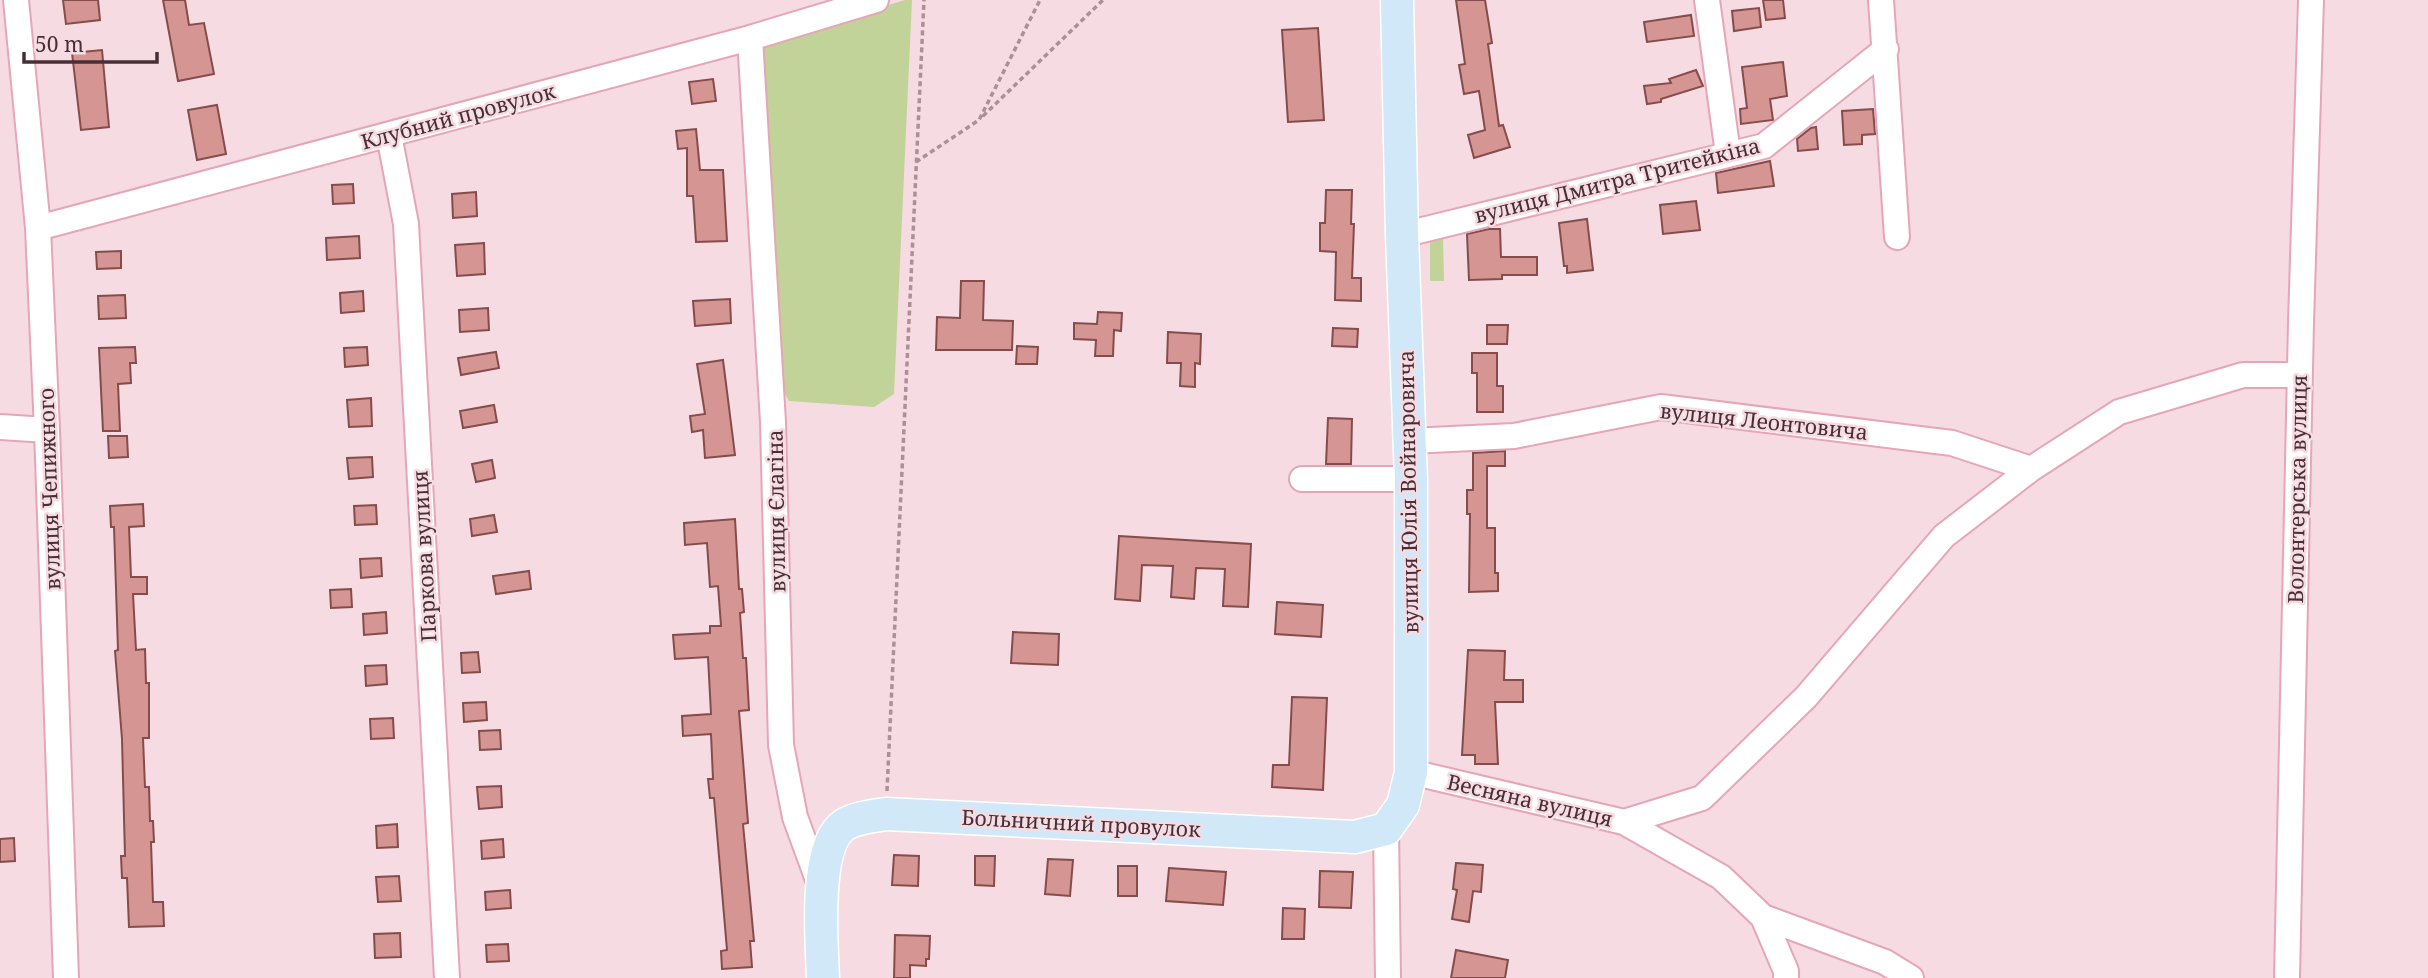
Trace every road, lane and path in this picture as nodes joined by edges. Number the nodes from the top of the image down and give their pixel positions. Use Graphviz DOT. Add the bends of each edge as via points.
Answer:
graph roads {
  1 [pos="16,0"];
  2 [pos="876,0"];
  3 [pos="924,0"];
  4 [pos="1040,0"];
  5 [pos="1103,0"];
  6 [pos="1397,0"];
  7 [pos="1707,0"];
  8 [pos="1881,0"];
  9 [pos="2311,0"];
  10 [pos="750,38"];
  11 [pos="1886,48"];
  12 [pos="979,120"];
  13 [pos="389,135"];
  14 [pos="1728,154"];
  15 [pos="916,162"];
  16 [pos="38,228"];
  17 [pos="1402,235"];
  18 [pos="1896,237"];
  19 [pos="2300,375"];
  20 [pos="0,428"];
  21 [pos="47,430"];
  22 [pos="1410,441"];
  23 [pos="2031,469"];
  24 [pos="1302,479"];
  25 [pos="1411,479"];
  26 [pos="1411,772"];
  27 [pos="886,814"];
  28 [pos="1624,822"];
  29 [pos="1386,829"];
  30 [pos="821,888"];
  31 [pos="1763,917"];
  32 [pos="66,978"];
  33 [pos="447,978"];
  34 [pos="823,978"];
  35 [pos="1388,978"];
  36 [pos="1786,978"];
  37 [pos="1910,978"];
  38 [pos="2287,978"];
  1 -- 16 [label="street, вулиця Чепижного"];
  2 -- 10 [label="street, Клубний провулок"];
  3 -- 15 [label="path"];
  4 -- 12 [label="path"];
  5 -- 12 [label="path"];
  6 -- 17 [label="main road, вулиця Юлія Войнаровича"];
  7 -- 14 [label="street"];
  8 -- 11 [label="street"];
  9 -- 19 [label="street, Волонтерська вулиця"];
  10 -- 13 [label="street, Клубний провулок"];
  10 -- 30 [label="street, вулиця Єлагіна" via="774,422 781,745 795,817"];
  11 -- 14 [label="street, вулиця Дмитра Тритейкіна" via="1764,146"];
  11 -- 18 [label="street"];
  12 -- 15 [label="path"];
  13 -- 16 [label="street, Клубний провулок"];
  13 -- 33 [label="street, Паркова вулиця" via="406,223"];
  14 -- 17 [label="street, вулиця Дмитра Тритейкіна"];
  15 -- 27 [label="path"];
  16 -- 21 [label="street, вулиця Чепижного"];
  17 -- 22 [label="main road, вулиця Юлія Войнаровича"];
  19 -- 23 [label="street" via="2242,375 2119,412"];
  19 -- 38 [label="street, Волонтерська вулиця"];
  20 -- 21 [label="street"];
  21 -- 32 [label="street, вулиця Чепижного"];
  22 -- 23 [label="street, вулиця Леонтовича" via="1514,436 1661,407 1952,443"];
  22 -- 25 [label="main road, вулиця Юлія Войнаровича"];
  23 -- 28 [label="street" via="1944,536 1806,697 1702,798"];
  24 -- 25 [label="street"];
  25 -- 26 [label="main road, вулиця Юлія Войнаровича"];
  26 -- 28 [label="street, Весняна вулиця"];
  26 -- 29 [label="main road, вулиця Юлія Войнаровича" via="1403,805"];
  27 -- 29 [label="main road, Больничний провулок" via="1355,837"];
  27 -- 30 [label="main road, Больничний провулок" via="842,826 828,849"];
  28 -- 31 [label="street, Весняна вулиця" via="1721,877"];
  29 -- 35 [label="street"];
  30 -- 34 [label="main road, вулиця Єлагіна"];
  31 -- 36 [label="street, Весняна вулиця"];
  31 -- 37 [label="street" via="1885,961"];
}
